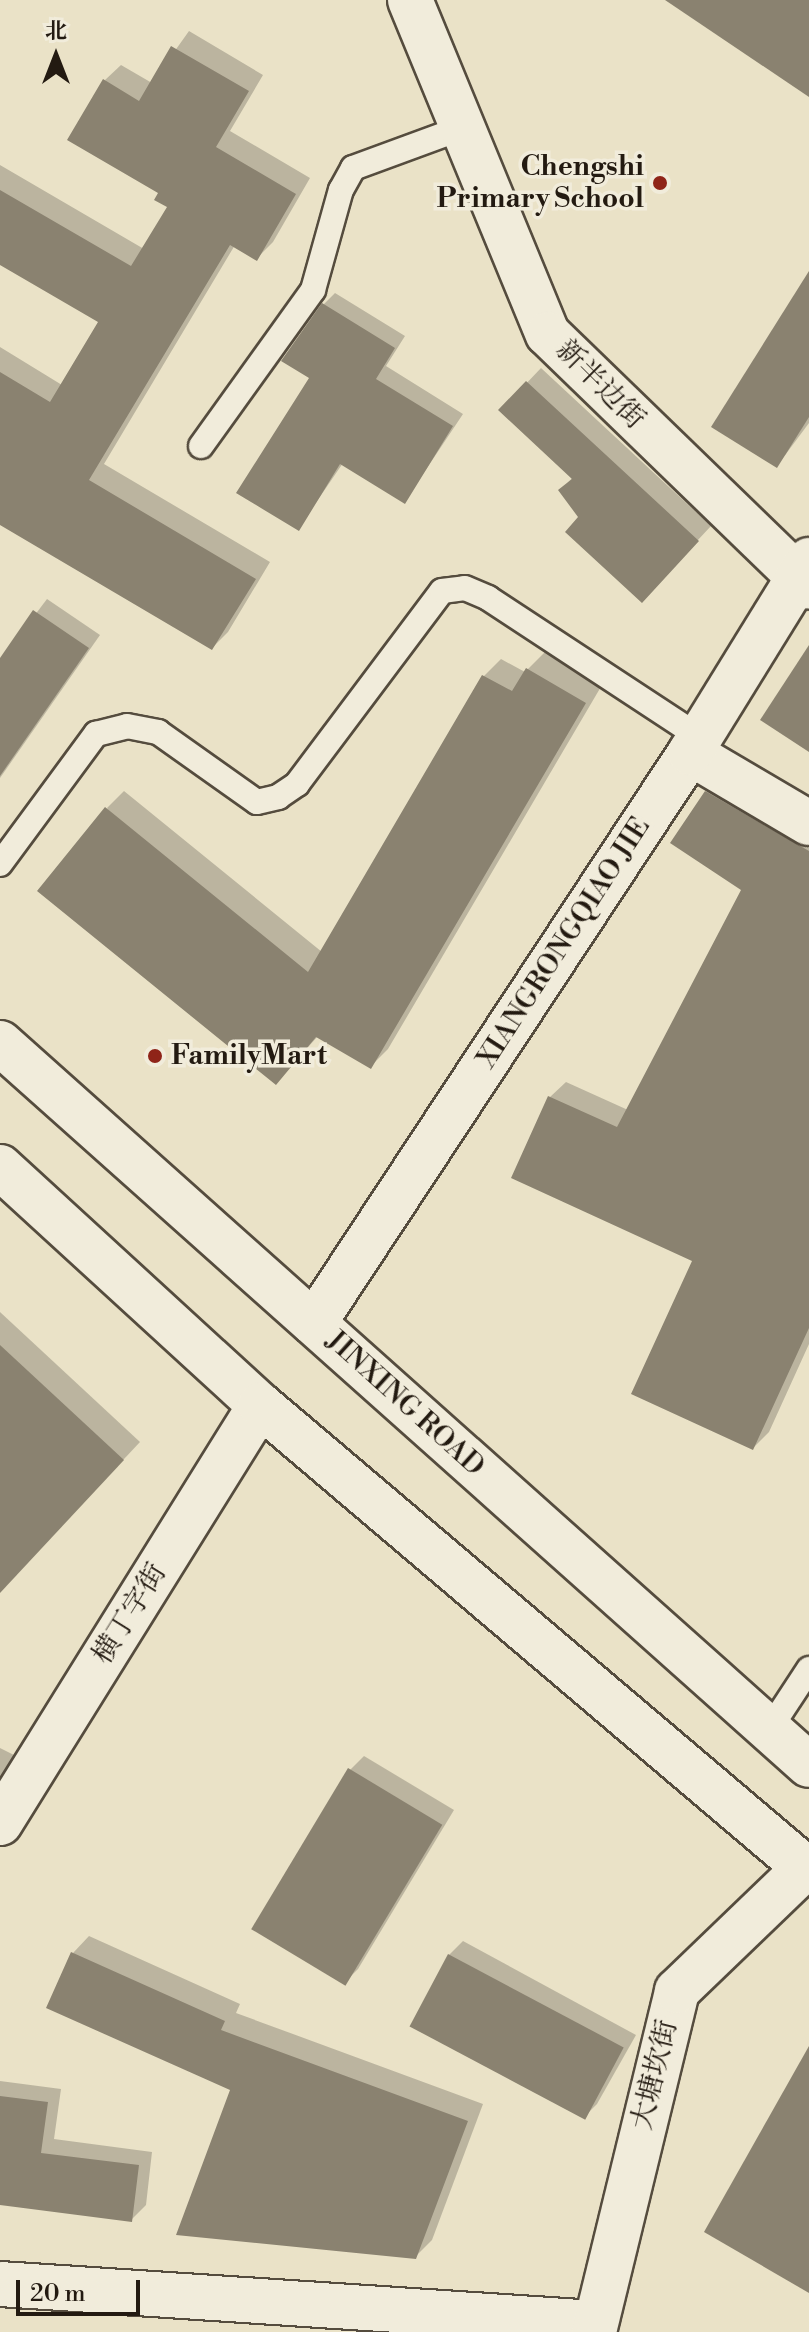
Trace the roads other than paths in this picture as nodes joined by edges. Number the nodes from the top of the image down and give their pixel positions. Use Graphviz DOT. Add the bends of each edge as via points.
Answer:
graph roads {
  1 [pos="410,0"];
  2 [pos="462,128"];
  3 [pos="201,446"];
  4 [pos="805,576"];
  5 [pos="695,745"];
  6 [pos="809,823"];
  7 [pos="0,864"];
  8 [pos="0,1043"];
  9 [pos="0,1167"];
  10 [pos="314,1323"];
  11 [pos="260,1405"];
  12 [pos="809,1669"];
  13 [pos="769,1730"];
  14 [pos="809,1765"];
  15 [pos="0,1823"];
  16 [pos="807,1870"];
  17 [pos="0,2284"];
  18 [pos="594,2328"];
  1 -- 2 [label="street, 新半边街"];
  2 -- 3 [label="lane" via="353,168 341,190 313,290"];
  2 -- 4 [label="street, 新半边街" via="548,334"];
  4 -- 5 [label="street, XIANGRONGQIAO JIE"];
  5 -- 6 [label="street"];
  5 -- 7 [label="lane" via="488,598 465,588 442,591 297,784 278,797 257,802 158,732 127,726 96,734"];
  5 -- 10 [label="street, XIANGRONGQIAO JIE"];
  8 -- 10 [label="street, JINXING ROAD"];
  9 -- 11 [label="street"];
  10 -- 13 [label="street, JINXING ROAD"];
  11 -- 15 [label="street, 横丁字街"];
  11 -- 16 [label="street"];
  12 -- 13 [label="lane"];
  13 -- 14 [label="street, JINXING ROAD"];
  16 -- 18 [label="street, 大塘坎街" via="677,1991"];
  17 -- 18 [label="street"];
}
